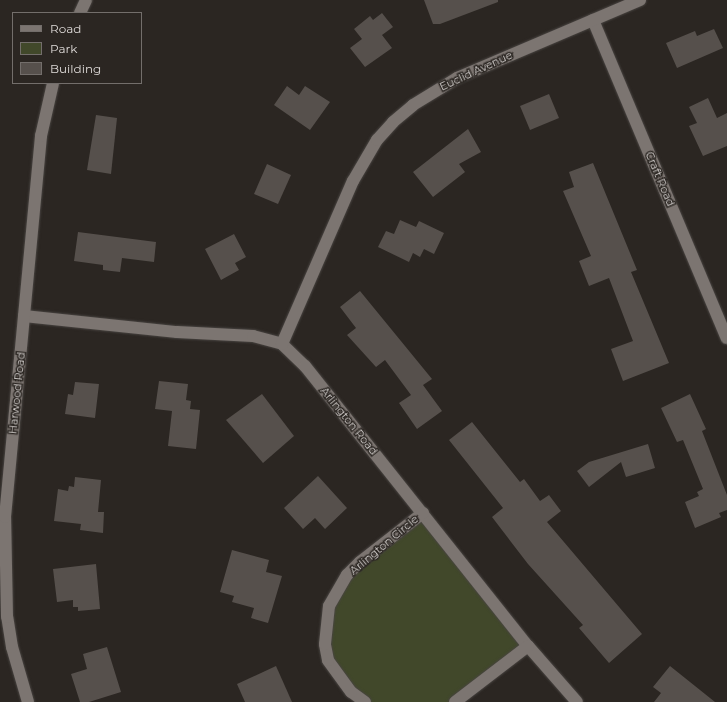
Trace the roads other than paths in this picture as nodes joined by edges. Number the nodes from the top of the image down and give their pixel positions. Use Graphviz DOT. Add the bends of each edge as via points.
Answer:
graph roads {
  1 [pos="86,0"];
  2 [pos="640,0"];
  3 [pos="80,12"];
  4 [pos="593,20"];
  5 [pos="53,84"];
  6 [pos="24,316"];
  7 [pos="727,338"];
  8 [pos="282,344"];
  9 [pos="423,513"];
  10 [pos="528,646"];
  11 [pos="28,702"];
  12 [pos="365,702"];
  13 [pos="455,702"];
  14 [pos="577,702"];
  1 -- 3 [label="street"];
  2 -- 4 [label="street, Euclid Avenue"];
  4 -- 7 [label="street, Craft Road"];
  4 -- 8 [label="street, Euclid Avenue" via="457,78 413,105 393,122 377,140 353,181"];
  5 -- 6 [label="street, Harwood Road" via="41,136"];
  6 -- 8 [label="street, Arlington Road" via="178,332 253,336"];
  6 -- 11 [label="street, Harwood Road" via="8,478 4,552 7,617 12,647"];
  8 -- 9 [label="street, Arlington Road" via="306,366"];
  9 -- 10 [label="street, Arlington Road"];
  9 -- 12 [label="street, Arlington Circle" via="360,562 347,575 329,606 325,644 328,660 351,692"];
  10 -- 13 [label="street"];
  10 -- 14 [label="street, Arlington Road"];
}
